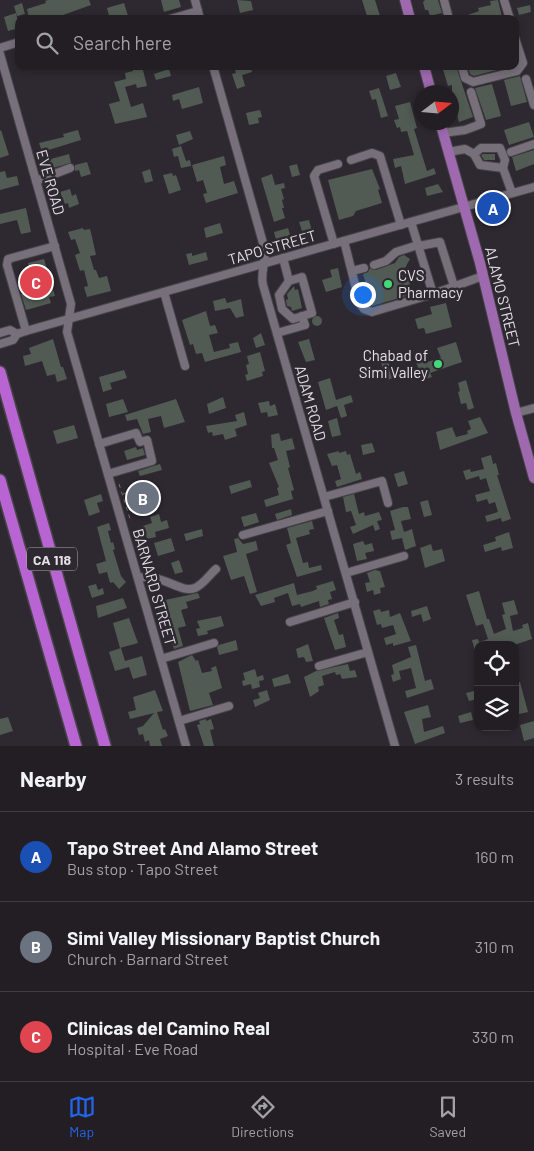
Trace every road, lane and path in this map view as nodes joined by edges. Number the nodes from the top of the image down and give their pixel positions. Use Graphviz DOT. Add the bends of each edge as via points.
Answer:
graph roads {
  1 [pos="194,0"];
  2 [pos="405,0"];
  3 [pos="444,0"];
  4 [pos="504,0"];
  5 [pos="199,15"];
  6 [pos="409,15"];
  7 [pos="448,15"];
  8 [pos="509,15"];
  9 [pos="15,43"];
  10 [pos="0,48"];
  11 [pos="519,51"];
  12 [pos="0,54"];
  13 [pos="519,68"];
  14 [pos="214,70"];
  15 [pos="425,70"];
  16 [pos="463,70"];
  17 [pos="518,70"];
  18 [pos="526,79"];
  19 [pos="429,85"];
  20 [pos="471,92"];
  21 [pos="534,105"];
  22 [pos="442,130"];
  23 [pos="459,130"];
  24 [pos="534,144"];
  25 [pos="448,152"];
  26 [pos="511,152"];
  27 [pos="474,154"];
  28 [pos="352,160"];
  29 [pos="338,164"];
  30 [pos="70,168"];
  31 [pos="503,168"];
  32 [pos="36,181"];
  33 [pos="534,186"];
  34 [pos="512,193"];
  35 [pos="464,206"];
  36 [pos="411,222"];
  37 [pos="401,224"];
  38 [pos="344,241"];
  39 [pos="334,244"];
  40 [pos="55,246"];
  41 [pos="418,246"];
  42 [pos="283,258"];
  43 [pos="265,263"];
  44 [pos="374,265"];
  45 [pos="364,268"];
  46 [pos="352,272"];
  47 [pos="483,276"];
  48 [pos="289,281"];
  49 [pos="454,286"];
  50 [pos="164,292"];
  51 [pos="433,294"];
  52 [pos="302,316"];
  53 [pos="69,319"];
  54 [pos="26,331"];
  55 [pos="0,333"];
  56 [pos="277,333"];
  57 [pos="17,334"];
  58 [pos="0,344"];
  59 [pos="185,366"];
  60 [pos="0,372"];
  61 [pos="534,408"];
  62 [pos="516,413"];
  63 [pos="99,444"];
  64 [pos="108,474"];
  65 [pos="534,478"];
  66 [pos="0,480"];
  67 [pos="119,484"];
  68 [pos="122,494"];
  69 [pos="131,496"];
  70 [pos="324,497"];
  71 [pos="388,503"];
  72 [pos="328,512"];
  73 [pos="131,522"];
  74 [pos="243,535"];
  75 [pos="404,556"];
  76 [pos="216,569"];
  77 [pos="346,573"];
  78 [pos="138,578"];
  79 [pos="355,602"];
  80 [pos="290,622"];
  81 [pos="214,643"];
  82 [pos="368,652"];
  83 [pos="161,659"];
  84 [pos="319,666"];
  85 [pos="229,706"];
  86 [pos="179,721"];
  87 [pos="76,746"];
  88 [pos="105,746"];
  89 [pos="186,746"];
  90 [pos="395,746"];
  1 -- 5 [label="street"];
  2 -- 6 [label="main road"];
  3 -- 7 [label="street"];
  4 -- 8 [label="street"];
  9 -- 10 [label="street"];
  11 -- 13 [label="street" via="523,63"];
  12 -- 32 [label="street, EVE ROAD"];
  14 -- 43 [label="street, ADAM ROAD" via="266,250"];
  15 -- 19 [label="main road"];
  16 -- 17 [label="street" via="465,78 473,82"];
  18 -- 21 [label="street"];
  20 -- 23 [label="street" via="481,124"];
  22 -- 25 [label="main road, ALAMO STREET"];
  24 -- 26 [label="street"];
  25 -- 27 [label="street" via="465,149"];
  25 -- 35 [label="main road, ALAMO STREET"];
  27 -- 31 [label="street" via="480,165"];
  27 -- 31 [label="street" via="481,148 500,148 505,160"];
  28 -- 37 [label="street" via="378,153"];
  29 -- 39 [label="street" via="318,170 314,176"];
  30 -- 32 [label="street"];
  31 -- 34 [label="street"];
  32 -- 40 [label="street, EVE ROAD"];
  33 -- 34 [label="street, TAPO STREET"];
  34 -- 35 [label="street, TAPO STREET"];
  35 -- 36 [label="street, TAPO STREET"];
  35 -- 47 [label="main road, ALAMO STREET"];
  36 -- 37 [label="street, TAPO STREET"];
  36 -- 41 [label="street"];
  37 -- 38 [label="street, TAPO STREET"];
  38 -- 39 [label="street, TAPO STREET"];
  38 -- 46 [label="street"];
  39 -- 42 [label="street, TAPO STREET"];
  40 -- 53 [label="street, EVE ROAD" via="71,304"];
  40 -- 54 [label="street" via="8,259"];
  41 -- 44 [label="street" via="396,252 386,261"];
  41 -- 49 [label="street" via="440,242"];
  41 -- 51 [label="street"];
  42 -- 43 [label="street, TAPO STREET"];
  42 -- 48 [label="street"];
  43 -- 50 [label="street, TAPO STREET"];
  43 -- 56 [label="street, ADAM ROAD" via="261,276"];
  45 -- 46 [label="street"];
  46 -- 51 [label="street" via="360,304 370,312"];
  47 -- 49 [label="street"];
  47 -- 62 [label="main road, ALAMO STREET"];
  48 -- 52 [label="street" via="279,295 282,309 293,319"];
  48 -- 52 [label="street" via="302,277 312,313"];
  49 -- 51 [label="street"];
  50 -- 53 [label="street, TAPO STREET"];
  50 -- 59 [label="street"];
  52 -- 56 [label="street" via="305,325"];
  53 -- 54 [label="street, TAPO STREET"];
  53 -- 63 [label="street, BARNARD STREET" via="67,332"];
  54 -- 57 [label="street, TAPO STREET"];
  55 -- 57 [label="street, TAPO STREET" via="10,330"];
  56 -- 70 [label="street, ADAM ROAD"];
  57 -- 58 [label="street, TAPO STREET" via="13,340"];
  60 -- 88 [label="highway, CA 118"];
  61 -- 62 [label="street"];
  62 -- 65 [label="main road, ALAMO STREET"];
  63 -- 64 [label="street, BARNARD STREET"];
  63 -- 64 [label="street" via="136,433 140,442 147,440 152,453 152,461"];
  64 -- 78 [label="street, BARNARD STREET"];
  66 -- 87 [label="highway, CA 118"];
  67 -- 68 [label="path"];
  68 -- 69 [label="path" via="128,492"];
  68 -- 73 [label="path"];
  70 -- 71 [label="street" via="382,480"];
  70 -- 72 [label="street, ADAM ROAD"];
  72 -- 74 [label="street"];
  72 -- 77 [label="street, ADAM ROAD"];
  75 -- 77 [label="street"];
  76 -- 78 [label="street" via="194,588 153,576"];
  77 -- 79 [label="street, ADAM ROAD"];
  78 -- 83 [label="street, BARNARD STREET"];
  79 -- 80 [label="street"];
  79 -- 82 [label="street, ADAM ROAD"];
  81 -- 83 [label="street"];
  82 -- 84 [label="street"];
  82 -- 90 [label="street, ADAM ROAD"];
  83 -- 86 [label="street, BARNARD STREET"];
  85 -- 86 [label="street"];
  86 -- 89 [label="street, BARNARD STREET"];
}
